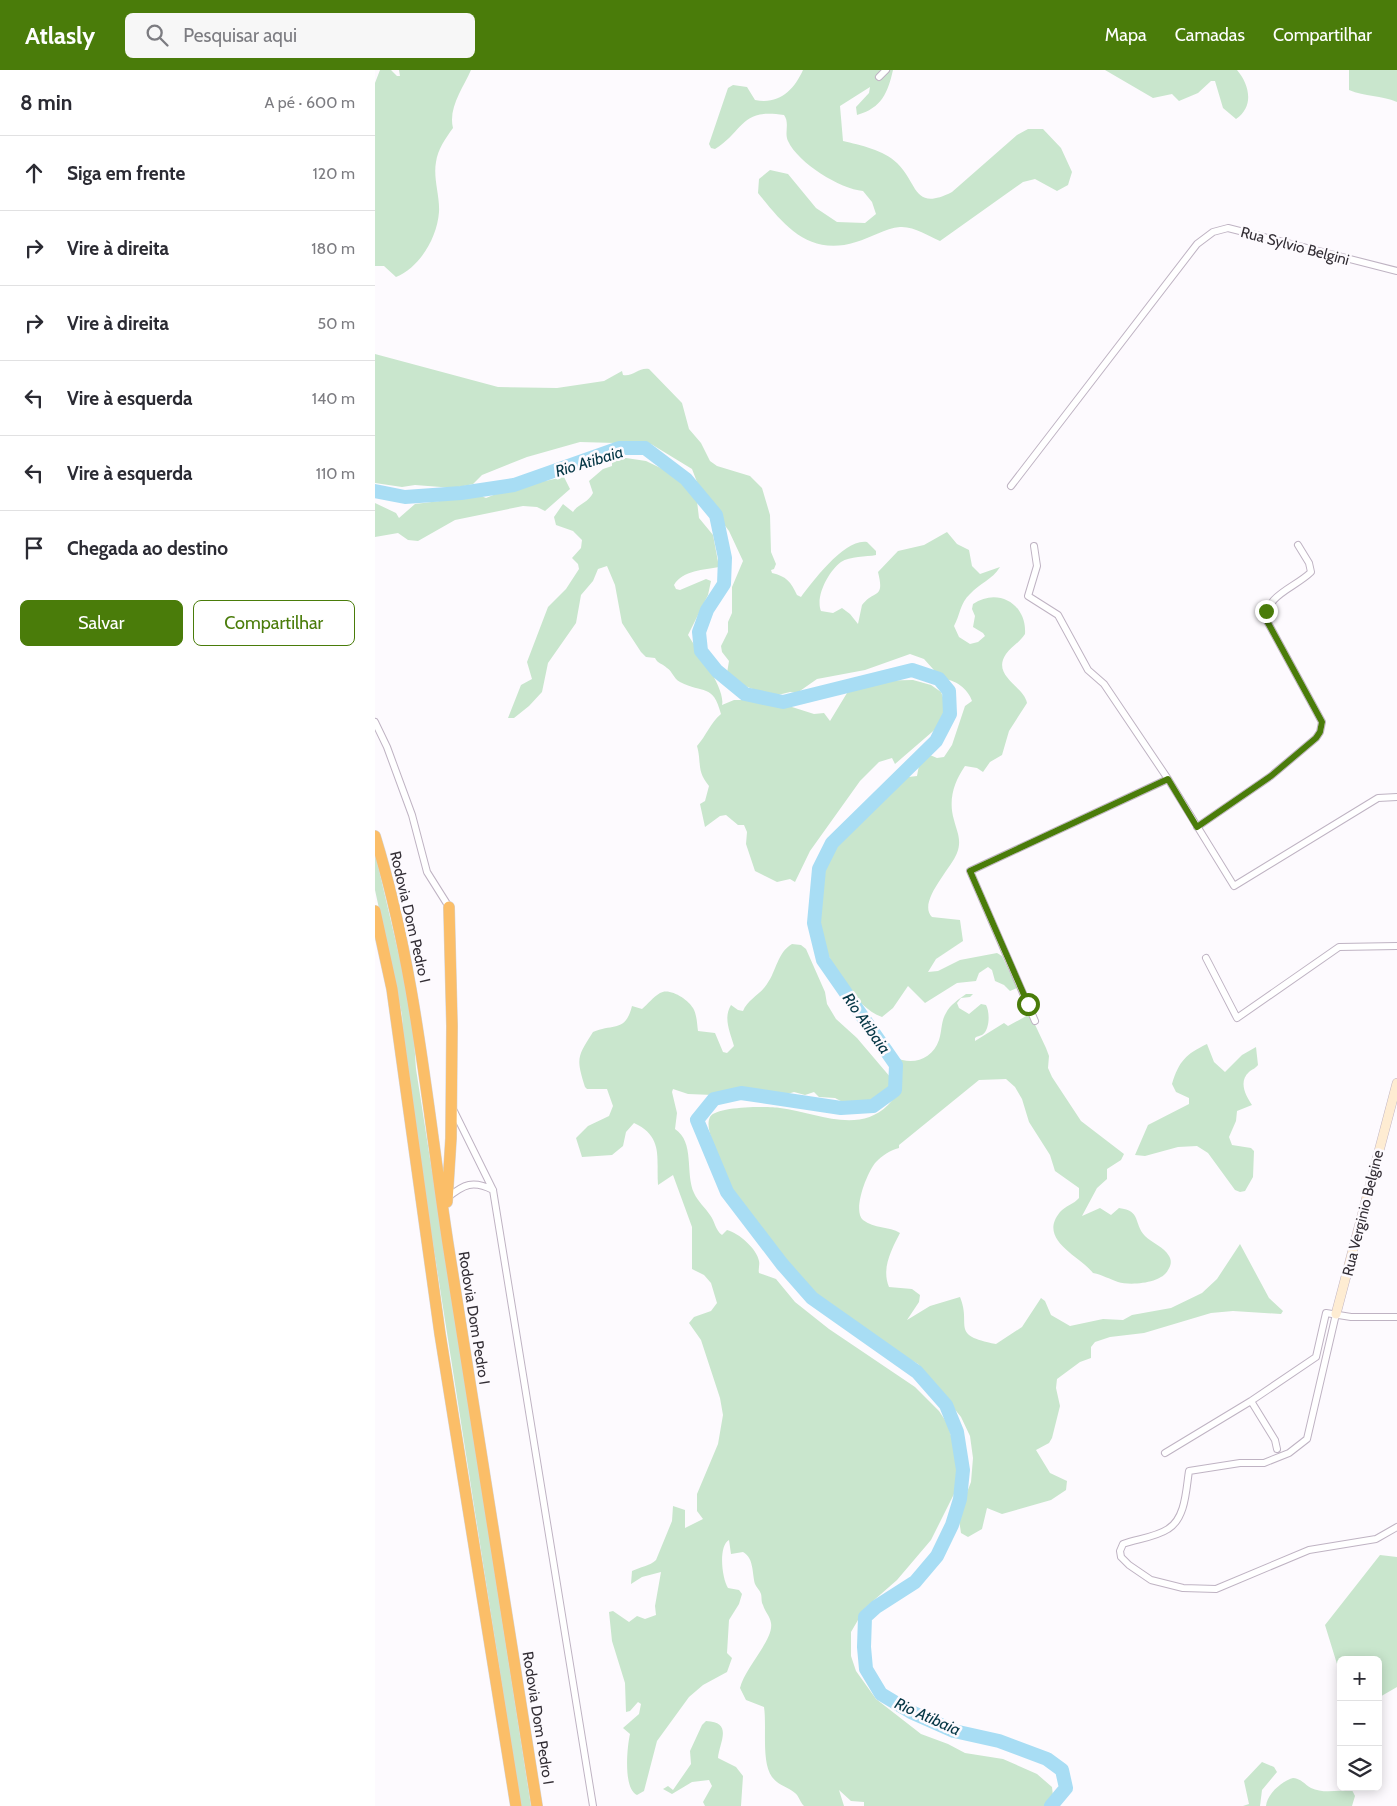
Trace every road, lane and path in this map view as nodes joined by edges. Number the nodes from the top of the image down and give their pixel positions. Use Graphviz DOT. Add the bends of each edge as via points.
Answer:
graph roads {
  1 [pos="886,70"];
  2 [pos="879,77"];
  3 [pos="1397,271"];
  4 [pos="1011,486"];
  5 [pos="1298,545"];
  6 [pos="1034,546"];
  7 [pos="375,722"];
  8 [pos="1168,779"];
  9 [pos="1397,797"];
  10 [pos="1197,827"];
  11 [pos="375,836"];
  12 [pos="449,907"];
  13 [pos="375,911"];
  14 [pos="1397,946"];
  15 [pos="1206,958"];
  16 [pos="1035,1021"];
  17 [pos="1396,1086"];
  18 [pos="451,1103"];
  19 [pos="493,1190"];
  20 [pos="447,1199"];
  21 [pos="451,1264"];
  22 [pos="1337,1314"];
  23 [pos="1397,1317"];
  24 [pos="1251,1401"];
  25 [pos="1277,1449"];
  26 [pos="1165,1453"];
  27 [pos="1397,1527"];
  28 [pos="516,1806"];
  29 [pos="537,1806"];
  30 [pos="593,1806"];
  1 -- 2 [label="street"];
  3 -- 4 [label="street, Rua Sylvio Belgini" via="1228,228 1213,232 1197,244"];
  5 -- 10 [label="street" via="1311,572 1270,602 1266,611 1267,621 1322,722 1320,732 1271,776"];
  6 -- 8 [label="street" via="1037,566 1028,596 1058,615 1088,670 1104,684"];
  7 -- 12 [label="street" via="412,814 427,872"];
  8 -- 10 [label="street"];
  8 -- 16 [label="street" via="970,871"];
  9 -- 10 [label="street" via="1377,798 1234,886"];
  11 -- 21 [label="highway, Rodovia Dom Pedro I" via="411,980"];
  12 -- 18 [label="highway"];
  13 -- 28 [label="highway" via="392,989 440,1334"];
  14 -- 15 [label="street" via="1339,947 1237,1018"];
  17 -- 22 [label="street, Rua Verginio Belgine"];
  18 -- 19 [label="street"];
  18 -- 20 [label="highway"];
  19 -- 20 [label="street" via="481,1184 468,1185"];
  19 -- 30 [label="street"];
  20 -- 21 [label="highway"];
  21 -- 29 [label="highway, Rodovia Dom Pedro I"];
  22 -- 23 [label="street"];
  22 -- 24 [label="street" via="1325,1313 1317,1357"];
  22 -- 27 [label="street" via="1307,1439 1289,1453 1263,1462 1239,1462 1189,1471 1176,1523 1168,1530 1123,1544 1121,1557 1151,1580 1183,1588 1216,1589 1309,1550 1376,1539"];
  24 -- 25 [label="street" via="1275,1440"];
  24 -- 26 [label="street"];
}
